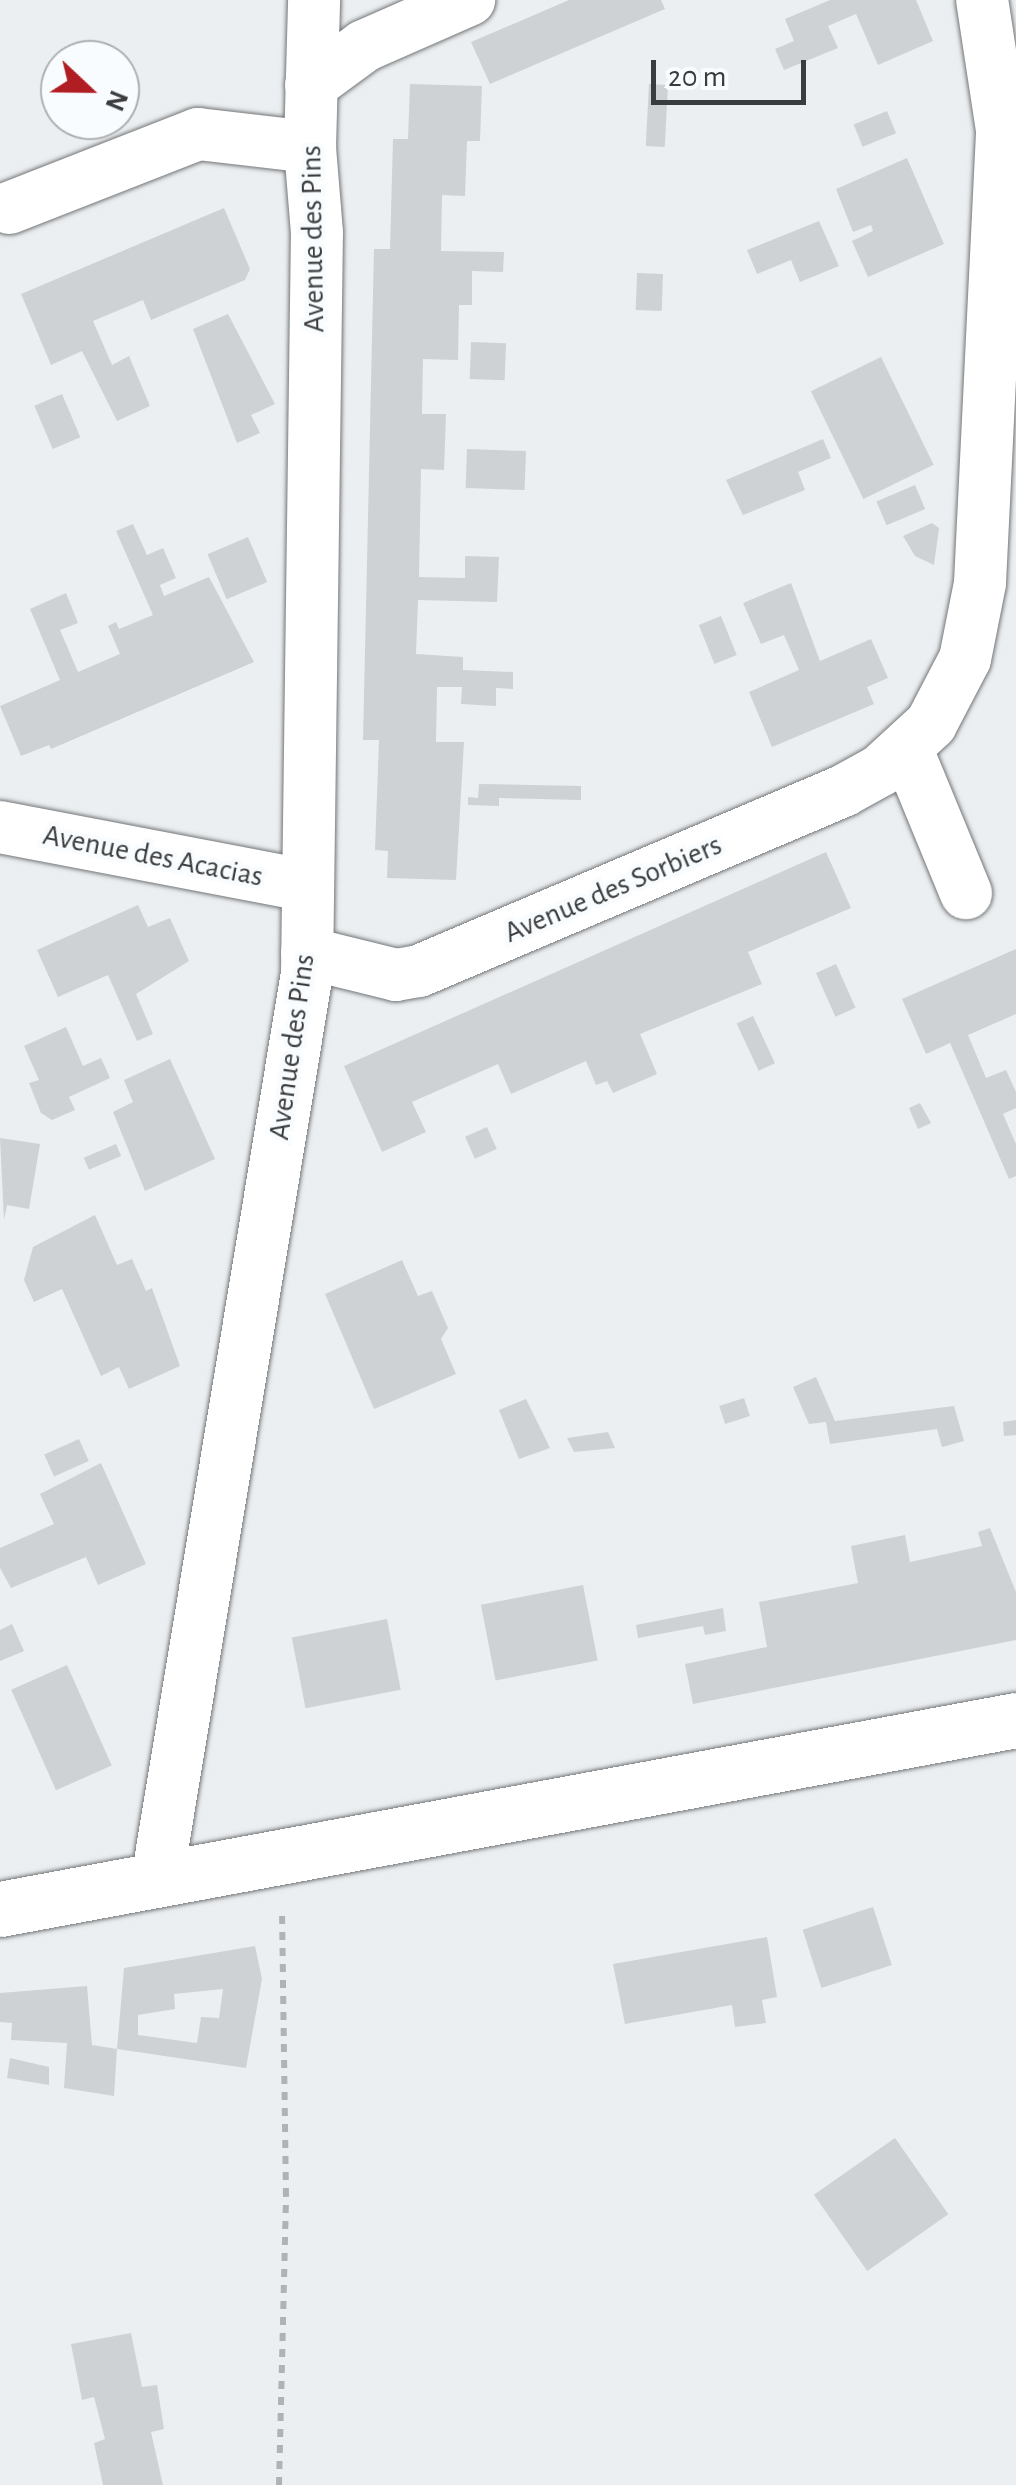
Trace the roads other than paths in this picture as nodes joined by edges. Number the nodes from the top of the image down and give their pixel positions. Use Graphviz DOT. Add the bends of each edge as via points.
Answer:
graph roads {
  1 [pos="314,0"];
  2 [pos="982,0"];
  3 [pos="434,5"];
  4 [pos="310,85"];
  5 [pos="310,147"];
  6 [pos="10,208"];
  7 [pos="906,750"];
  8 [pos="0,827"];
  9 [pos="305,885"];
  10 [pos="966,893"];
  11 [pos="307,953"];
  12 [pos="1016,1720"];
  13 [pos="157,1880"];
  14 [pos="0,1909"];
  1 -- 4 [label="street, Avenue des Pins"];
  2 -- 7 [label="street, Avenue des Sorbiers" via="1002,130 980,583 951,696"];
  3 -- 4 [label="street"];
  4 -- 5 [label="street, Avenue des Pins"];
  5 -- 6 [label="street" via="198,134"];
  5 -- 9 [label="street, Avenue des Pins" via="318,233"];
  7 -- 10 [label="street"];
  7 -- 11 [label="street, Avenue des Sorbiers" via="842,791 419,971 396,974"];
  8 -- 9 [label="street, Avenue des Acacias"];
  9 -- 11 [label="street, Avenue des Pins"];
  11 -- 13 [label="street, Avenue des Pins"];
  12 -- 13 [label="street"];
  13 -- 14 [label="street"];
}
